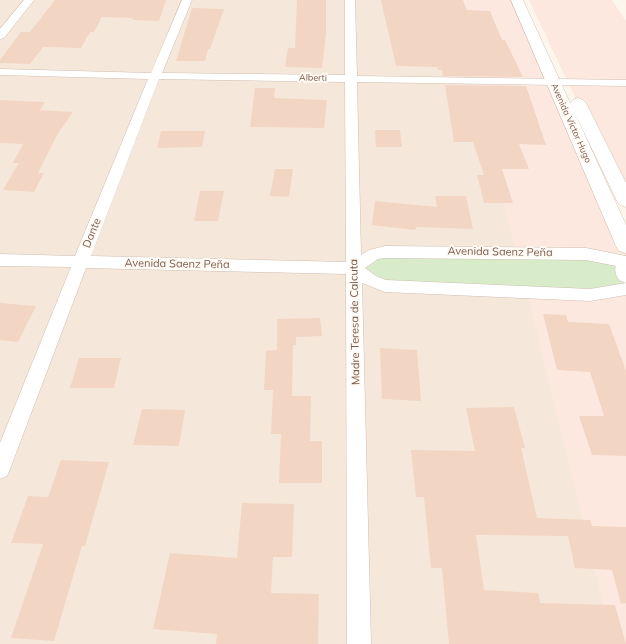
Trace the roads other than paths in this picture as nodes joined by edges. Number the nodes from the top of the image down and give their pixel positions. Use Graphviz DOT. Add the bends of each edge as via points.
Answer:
graph roads {
  1 [pos="29,0"];
  2 [pos="188,0"];
  3 [pos="350,0"];
  4 [pos="517,0"];
  5 [pos="529,0"];
  6 [pos="0,36"];
  7 [pos="0,72"];
  8 [pos="155,76"];
  9 [pos="351,79"];
  10 [pos="560,82"];
  11 [pos="626,83"];
  12 [pos="626,201"];
  13 [pos="626,246"];
  14 [pos="0,260"];
  15 [pos="80,262"];
  16 [pos="626,263"];
  17 [pos="354,268"];
  18 [pos="626,275"];
  19 [pos="626,289"];
  20 [pos="0,469"];
  21 [pos="359,644"];
  1 -- 6 [label="street"];
  2 -- 8 [label="street, Dante"];
  3 -- 9 [label="street, Madre Teresa de Calcuta"];
  4 -- 10 [label="main road, Avenida Víctor Hugo"];
  5 -- 10 [label="main road, Avenida Víctor Hugo"];
  7 -- 8 [label="street, Alberti"];
  8 -- 9 [label="street, Alberti"];
  8 -- 15 [label="street, Dante"];
  9 -- 10 [label="street, Alberti"];
  9 -- 17 [label="street, Madre Teresa de Calcuta"];
  10 -- 11 [label="street, Alberti"];
  10 -- 12 [label="main road, Avenida Víctor Hugo"];
  10 -- 13 [label="main road, Avenida Víctor Hugo"];
  14 -- 15 [label="street, Avenida Saenz Peña"];
  15 -- 17 [label="street, Avenida Saenz Peña"];
  15 -- 20 [label="street, Dante"];
  16 -- 17 [label="street, Avenida Saenz Peña" via="586,254 385,252 374,254"];
  16 -- 18 [label="main road"];
  17 -- 19 [label="street" via="370,280 385,286 590,295"];
  17 -- 21 [label="street, Madre Teresa de Calcuta"];
}
